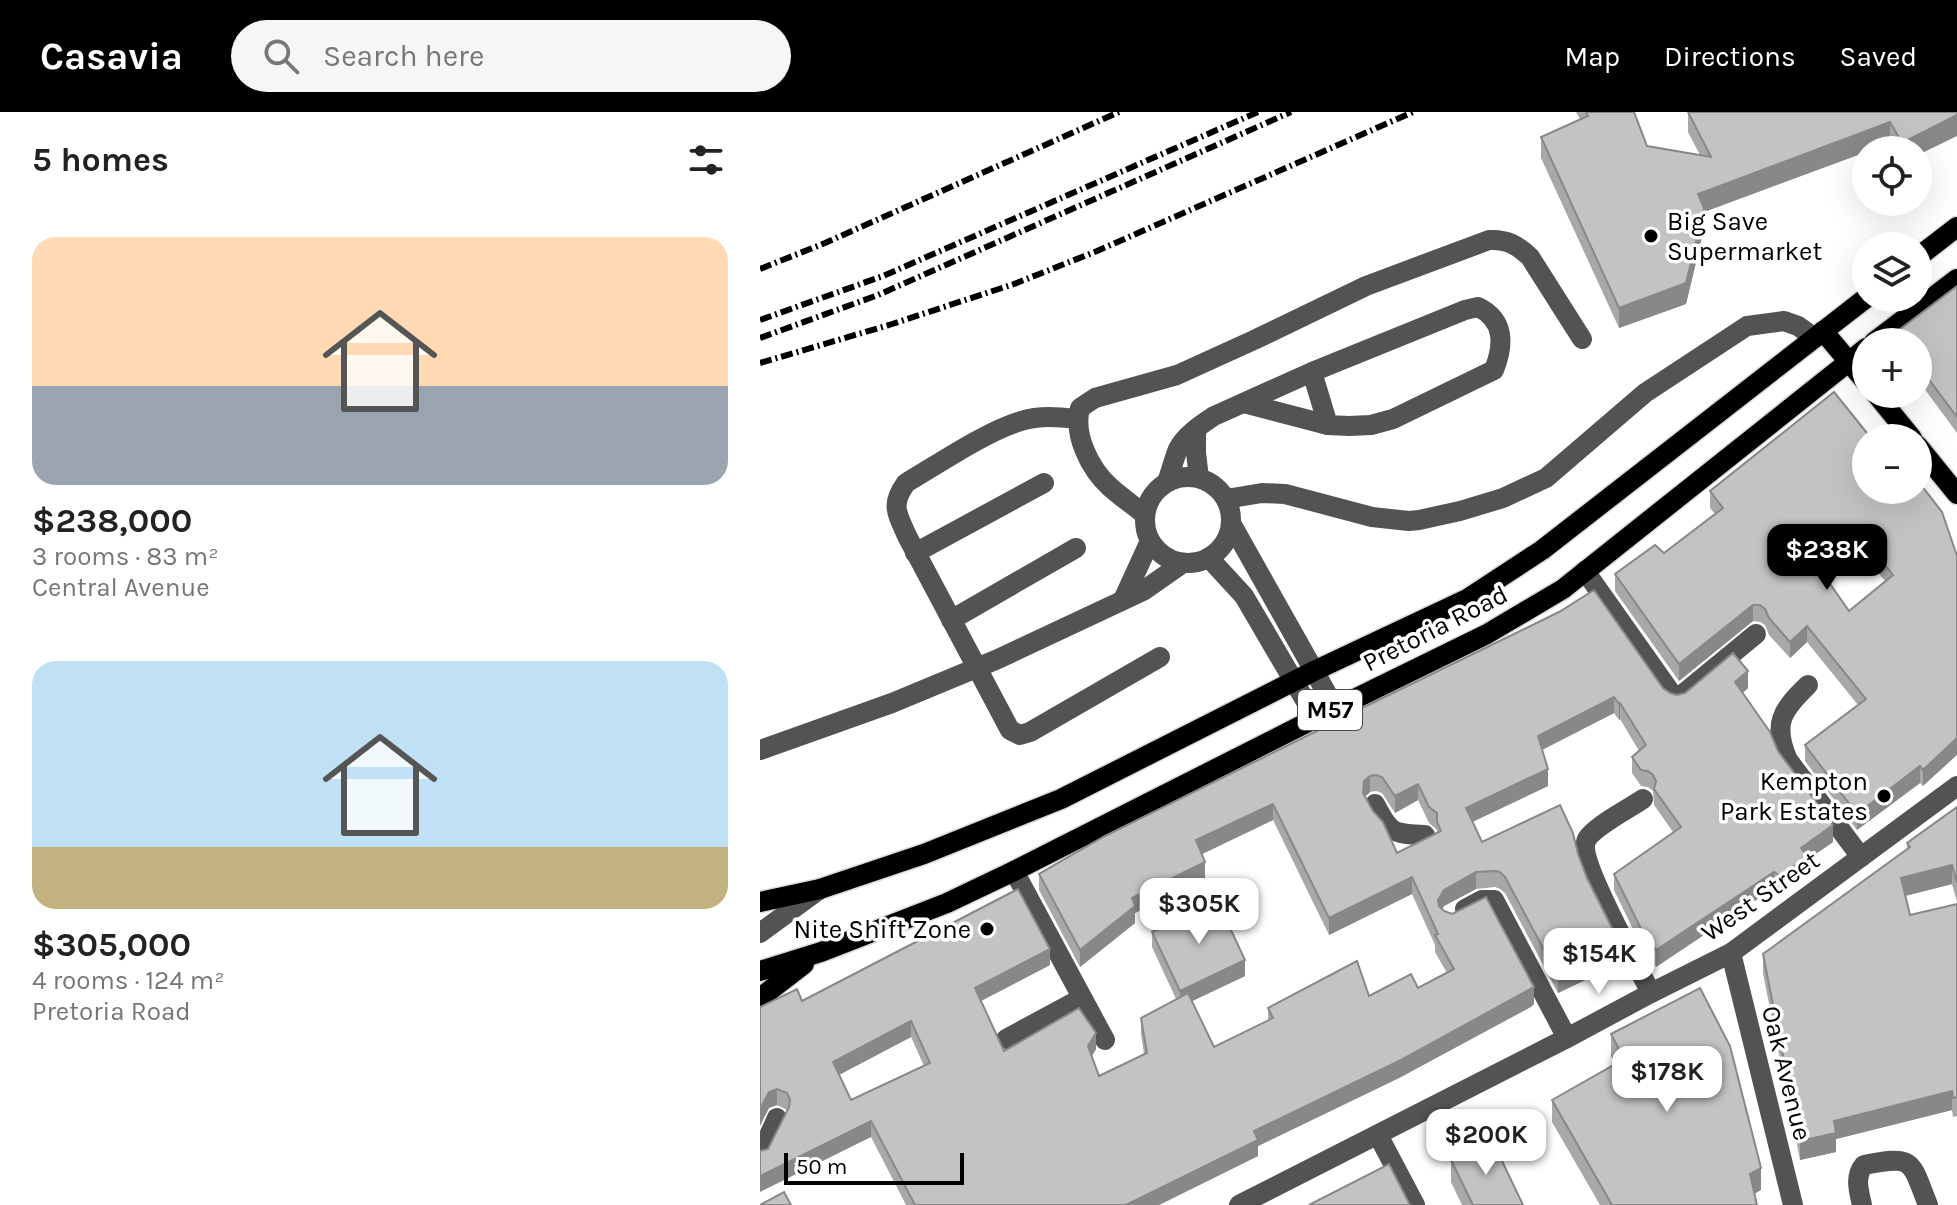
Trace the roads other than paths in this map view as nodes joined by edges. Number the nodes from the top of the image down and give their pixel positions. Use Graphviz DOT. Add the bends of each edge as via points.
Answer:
graph roads {
  1 [pos="1957,227"];
  2 [pos="1932,246"];
  3 [pos="1957,279"];
  4 [pos="1852,309"];
  5 [pos="1892,328"];
  6 [pos="1819,335"];
  7 [pos="1582,339"];
  8 [pos="1852,359"];
  9 [pos="1849,361"];
  10 [pos="1852,365"];
  11 [pos="1312,372"];
  12 [pos="1244,403"];
  13 [pos="1887,408"];
  14 [pos="1077,419"];
  15 [pos="1901,424"];
  16 [pos="1328,425"];
  17 [pos="1196,430"];
  18 [pos="1932,463"];
  19 [pos="1199,478"];
  20 [pos="1167,482"];
  21 [pos="1044,483"];
  22 [pos="1957,494"];
  23 [pos="1226,499"];
  24 [pos="1145,515"];
  25 [pos="1232,525"];
  26 [pos="1150,541"];
  27 [pos="1076,548"];
  28 [pos="915,553"];
  29 [pos="1209,558"];
  30 [pos="1183,563"];
  31 [pos="1585,571"];
  32 [pos="1123,600"];
  33 [pos="951,620"];
  34 [pos="1756,634"];
  35 [pos="1160,657"];
  36 [pos="976,669"];
  37 [pos="1314,671"];
  38 [pos="1293,682"];
  39 [pos="1808,685"];
  40 [pos="1326,713"];
  41 [pos="1340,735"];
  42 [pos="760,750"];
  43 [pos="1957,786"];
  44 [pos="1643,799"];
  45 [pos="1375,804"];
  46 [pos="1425,835"];
  47 [pos="1861,857"];
  48 [pos="1014,871"];
  49 [pos="820,889"];
  50 [pos="760,902"];
  51 [pos="1451,917"];
  52 [pos="760,933"];
  53 [pos="821,952"];
  54 [pos="1731,953"];
  55 [pos="760,971"];
  56 [pos="1651,993"];
  57 [pos="760,998"];
  58 [pos="1082,998"];
  59 [pos="1567,1038"];
  60 [pos="1006,1039"];
  61 [pos="1105,1040"];
  62 [pos="777,1118"];
  63 [pos="1378,1135"];
  64 [pos="760,1155"];
  65 [pos="1239,1205"];
  66 [pos="1415,1205"];
  67 [pos="1793,1205"];
  68 [pos="1862,1205"];
  69 [pos="1928,1205"];
  1 -- 2 [label="main road"];
  3 -- 5 [label="main road"];
  4 -- 6 [label="main road, Pretoria Road / M57"];
  6 -- 9 [label="main road"];
  6 -- 23 [label="street" via="1784,321 1747,326 1645,393 1546,478 1460,511 1409,521 1285,494"];
  6 -- 37 [label="main road, Pretoria Road / M57" via="1542,550 1467,599"];
  7 -- 14 [label="street" via="1530,257 1509,242 1489,240 1366,286 1177,375 1095,398 1080,408"];
  8 -- 9 [label="main road, Pretoria Road / M57"];
  9 -- 10 [label="main road"];
  9 -- 31 [label="main road, Pretoria Road / M57"];
  11 -- 12 [label="street"];
  11 -- 16 [label="street"];
  11 -- 16 [label="street" via="1478,307 1489,313 1502,340 1494,370 1393,419"];
  12 -- 16 [label="street"];
  12 -- 17 [label="street"];
  13 -- 15 [label="main road"];
  14 -- 24 [label="street" via="1096,470"];
  14 -- 28 [label="street" via="1022,421 906,483 897,496 897,513"];
  17 -- 19 [label="street"];
  17 -- 20 [label="street" via="1179,448"];
  18 -- 22 [label="main road"];
  19 -- 20 [label="street"];
  19 -- 23 [label="street"];
  20 -- 24 [label="street" via="1156,490"];
  21 -- 28 [label="street"];
  23 -- 25 [label="street"];
  24 -- 26 [label="street"];
  25 -- 29 [label="street" via="1220,550"];
  25 -- 37 [label="street"];
  26 -- 30 [label="street" via="1170,560"];
  26 -- 32 [label="street"];
  27 -- 33 [label="street"];
  28 -- 33 [label="street"];
  29 -- 30 [label="street"];
  29 -- 38 [label="street" via="1244,596"];
  30 -- 32 [label="street"];
  31 -- 34 [label="street" via="1677,699"];
  31 -- 40 [label="main road, Pretoria Road / M57" via="1487,634"];
  32 -- 36 [label="street"];
  33 -- 36 [label="street"];
  35 -- 36 [label="street" via="1020,735 1010,730"];
  36 -- 42 [label="street"];
  37 -- 38 [label="main road, Pretoria Road / M57"];
  37 -- 40 [label="street"];
  38 -- 40 [label="street"];
  38 -- 49 [label="main road, Pretoria Road / M57" via="1061,799"];
  39 -- 47 [label="street" via="1788,704 1780,724 1781,745"];
  40 -- 41 [label="street"];
  40 -- 48 [label="main road, Pretoria Road / M57"];
  43 -- 47 [label="street, West Street"];
  44 -- 56 [label="street" via="1594,831 1585,846 1591,872"];
  45 -- 46 [label="street" via="1391,830"];
  47 -- 54 [label="street, West Street"];
  48 -- 53 [label="main road, Pretoria Road / M57"];
  48 -- 58 [label="street"];
  49 -- 50 [label="main road, Pretoria Road / M57"];
  49 -- 52 [label="street"];
  51 -- 59 [label="street" via="1482,900 1494,900"];
  53 -- 55 [label="main road, Pretoria Road / M57"];
  53 -- 57 [label="main road"];
  54 -- 56 [label="street, West Street"];
  54 -- 67 [label="street, Oak Avenue"];
  56 -- 59 [label="street, West Street"];
  58 -- 60 [label="street"];
  58 -- 61 [label="street"];
  59 -- 63 [label="street, West Street"];
  62 -- 64 [label="street"];
  63 -- 65 [label="street, West Street"];
  63 -- 66 [label="street"];
  68 -- 69 [label="street" via="1858,1172 1864,1165 1889,1160 1913,1168"];
}
